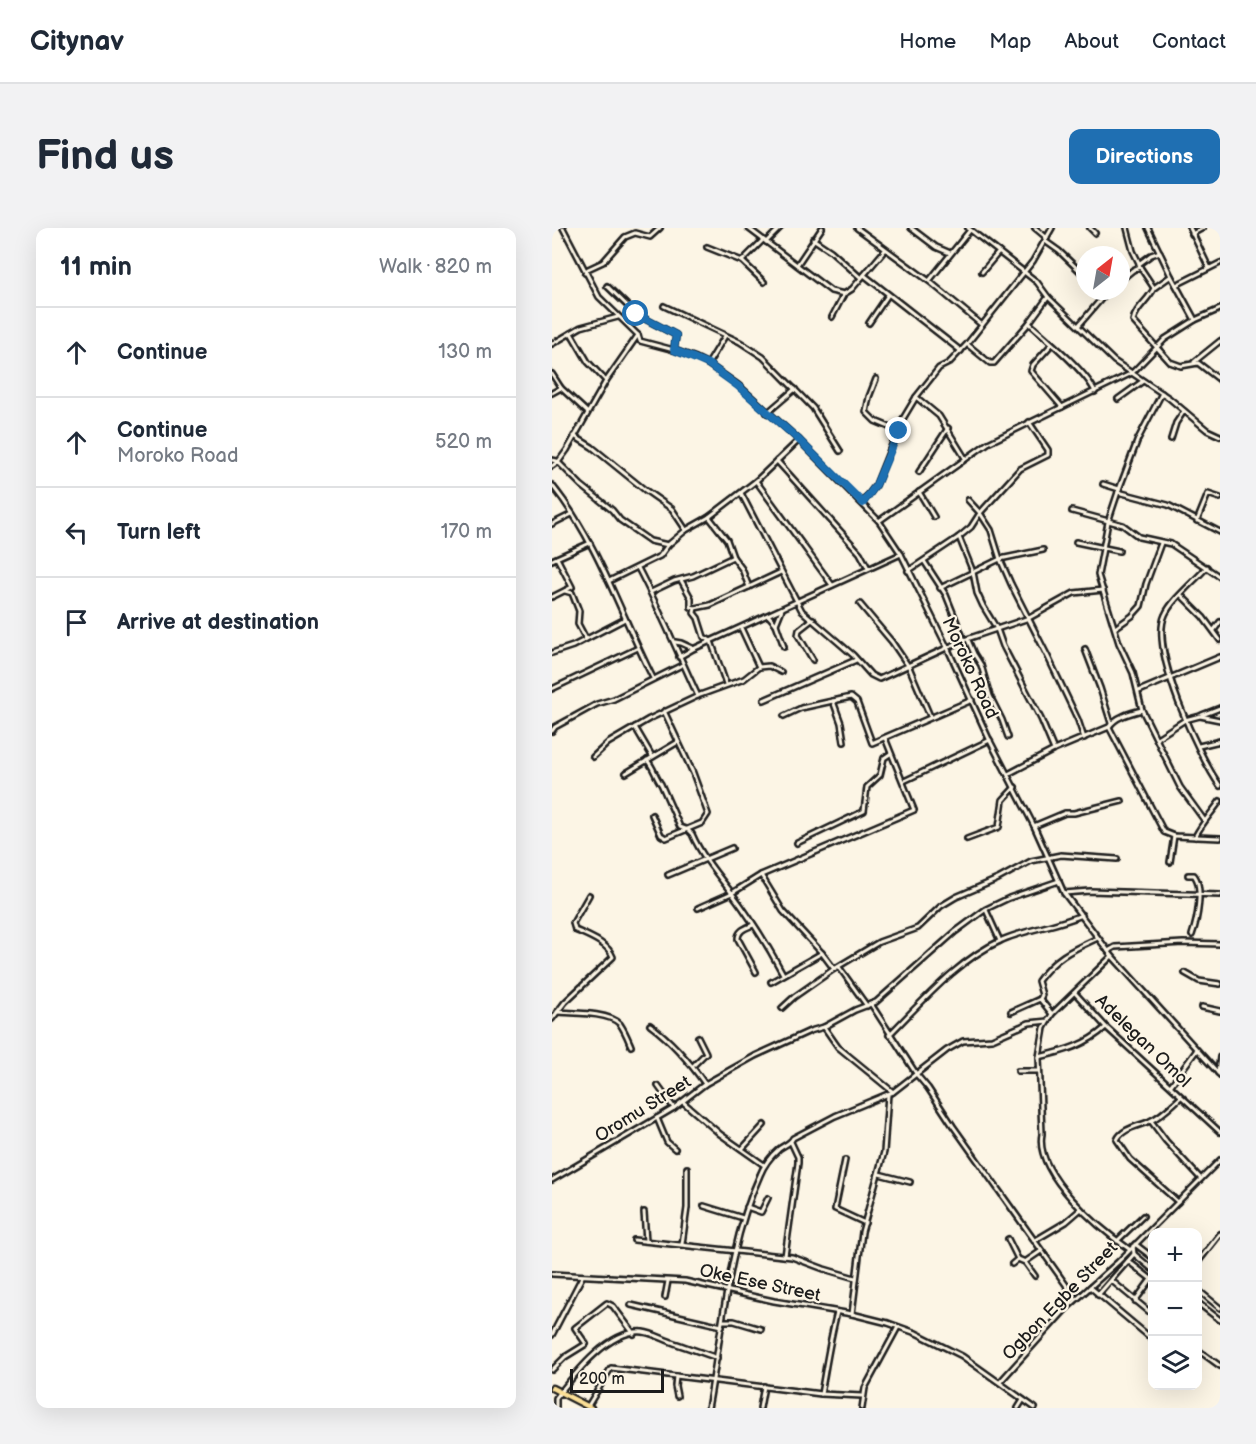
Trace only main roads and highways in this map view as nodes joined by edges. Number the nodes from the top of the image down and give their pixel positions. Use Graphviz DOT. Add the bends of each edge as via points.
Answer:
graph roads {
  1 [pos="552,1388"];
  2 [pos="590,1407"];
  1 -- 2 [label="main road"];
}
